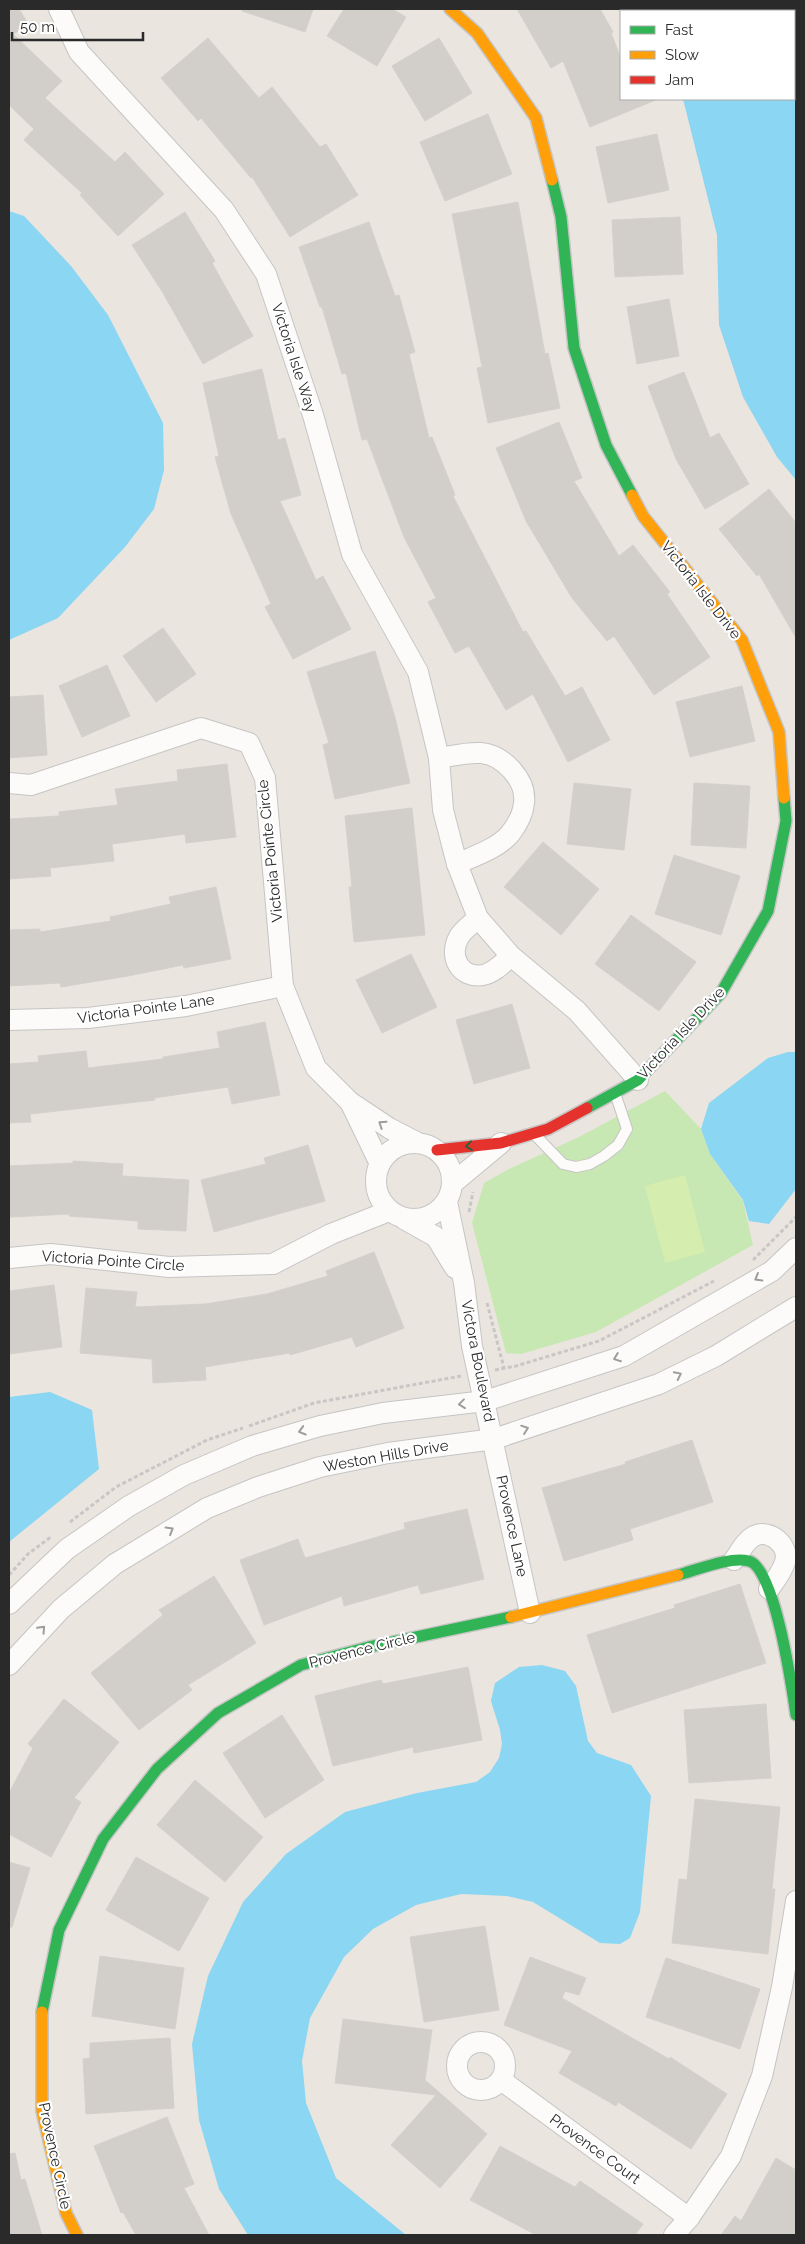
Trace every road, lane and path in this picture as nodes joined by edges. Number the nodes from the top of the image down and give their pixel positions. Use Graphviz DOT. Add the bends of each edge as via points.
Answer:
graph roads {
  1 [pos="59,9"];
  2 [pos="450,9"];
  3 [pos="439,758"];
  4 [pos="9,783"];
  5 [pos="457,864"];
  6 [pos="478,918"];
  7 [pos="511,956"];
  8 [pos="283,986"];
  9 [pos="9,1020"];
  10 [pos="638,1080"];
  11 [pos="615,1092"];
  12 [pos="350,1102"];
  13 [pos="533,1133"];
  14 [pos="416,1142"];
  15 [pos="501,1143"];
  16 [pos="437,1150"];
  17 [pos="380,1164"];
  18 [pos="476,1187"];
  19 [pos="376,1189"];
  20 [pos="450,1192"];
  21 [pos="396,1215"];
  22 [pos="468,1220"];
  23 [pos="331,1234"];
  24 [pos="796,1248"];
  25 [pos="9,1258"];
  26 [pos="464,1283"];
  27 [pos="484,1294"];
  28 [pos="796,1306"];
  29 [pos="504,1368"];
  30 [pos="485,1401"];
  31 [pos="494,1440"];
  32 [pos="734,1560"];
  33 [pos="769,1589"];
  34 [pos="9,1604"];
  35 [pos="530,1613"];
  36 [pos="9,1665"];
  37 [pos="796,1715"];
  38 [pos="796,1901"];
  39 [pos="500,2080"];
  40 [pos="689,2218"];
  41 [pos="77,2235"];
  42 [pos="674,2235"];
  1 -- 3 [label="street, Victoria Isle Way" via="79,52 224,210 266,274 313,415 352,554 418,672"];
  2 -- 10 [label="street, Victoria Isle Drive" via="477,33 536,118 561,217 574,348 606,445 642,516 742,640 779,732 786,821 768,911 721,993"];
  3 -- 5 [label="street, Victoria Isle Way" via="443,810"];
  3 -- 5 [label="street" via="480,753 499,758 512,769 524,801 520,818 509,835 492,848"];
  4 -- 8 [label="street, Victoria Pointe Circle" via="31,784 201,728 249,743 265,778"];
  5 -- 6 [label="street, Victoria Isle Way"];
  6 -- 7 [label="street, Victoria Isle Way"];
  6 -- 7 [label="street" via="459,936 454,949 460,969 471,975 483,975 495,970"];
  7 -- 10 [label="street, Victoria Isle Way" via="577,1011"];
  8 -- 9 [label="street, Victoria Pointe Lane" via="186,1006 88,1018"];
  8 -- 12 [label="street, Victoria Pointe Circle" via="316,1068"];
  10 -- 11 [label="street, Victoria Isle Drive"];
  11 -- 13 [label="street, Victoria Isle Drive" via="548,1129"];
  11 -- 13 [label="lane" via="627,1129 618,1145 590,1164 576,1167 563,1164"];
  14 -- 12 [label="street, Victoria Pointe Circle, one-way"];
  12 -- 17 [label="street, Victoria Pointe Circle"];
  13 -- 15 [label="street, Victoria Isle Drive"];
  14 -- 16 [label="street"];
  14 -- 17 [label="street" via="390,1151"];
  15 -- 16 [label="street, Victoria Isle Drive, one-way"];
  15 -- 20 [label="street, Victoria Isle Drive"];
  16 -- 20 [label="street" via="449,1164"];
  17 -- 19 [label="street"];
  18 -- 22 [label="path" via="471,1195"];
  19 -- 21 [label="street" via="382,1203"];
  19 -- 23 [label="street, Victoria Pointe Circle" via="366,1206"];
  20 -- 21 [label="street" via="434,1215 417,1220"];
  20 -- 26 [label="street, Victora Boulevard"];
  21 -- 23 [label="street, Victoria Pointe Circle"];
  21 -- 26 [label="street, Victora Boulevard" via="436,1237"];
  23 -- 25 [label="street, Victoria Pointe Circle" via="272,1264 169,1267 51,1254"];
  24 -- 30 [label="street, one-way" via="772,1270 624,1356"];
  26 -- 30 [label="street, Victora Boulevard" via="472,1346"];
  27 -- 29 [label="path"];
  31 -- 28 [label="street, Weston Hills Drive, one-way" via="659,1384 716,1356"];
  30 -- 31 [label="street, Victora Boulevard"];
  30 -- 34 [label="street, one-way" via="320,1426 252,1446 184,1475 129,1506 66,1549"];
  31 -- 35 [label="street, Provence Lane"];
  36 -- 31 [label="street, Weston Hills Drive, one-way" via="61,1609 115,1564 207,1508 320,1467 388,1453"];
  32 -- 33 [label="street, Provence Circle" via="754,1563 760,1568"];
  32 -- 33 [label="street" via="753,1537 769,1534 777,1539 786,1553 786,1561"];
  32 -- 35 [label="street, Provence Circle"];
  33 -- 37 [label="street, Provence Circle"];
  35 -- 41 [label="street, Provence Circle" via="369,1647 301,1666 218,1713 157,1769 103,1839 59,1930 41,2017 42,2111 66,2213"];
  38 -- 40 [label="street" via="782,1987 762,2076 731,2156"];
  39 -- 40 [label="street, Provence Court"];
  40 -- 42 [label="street"];
}
